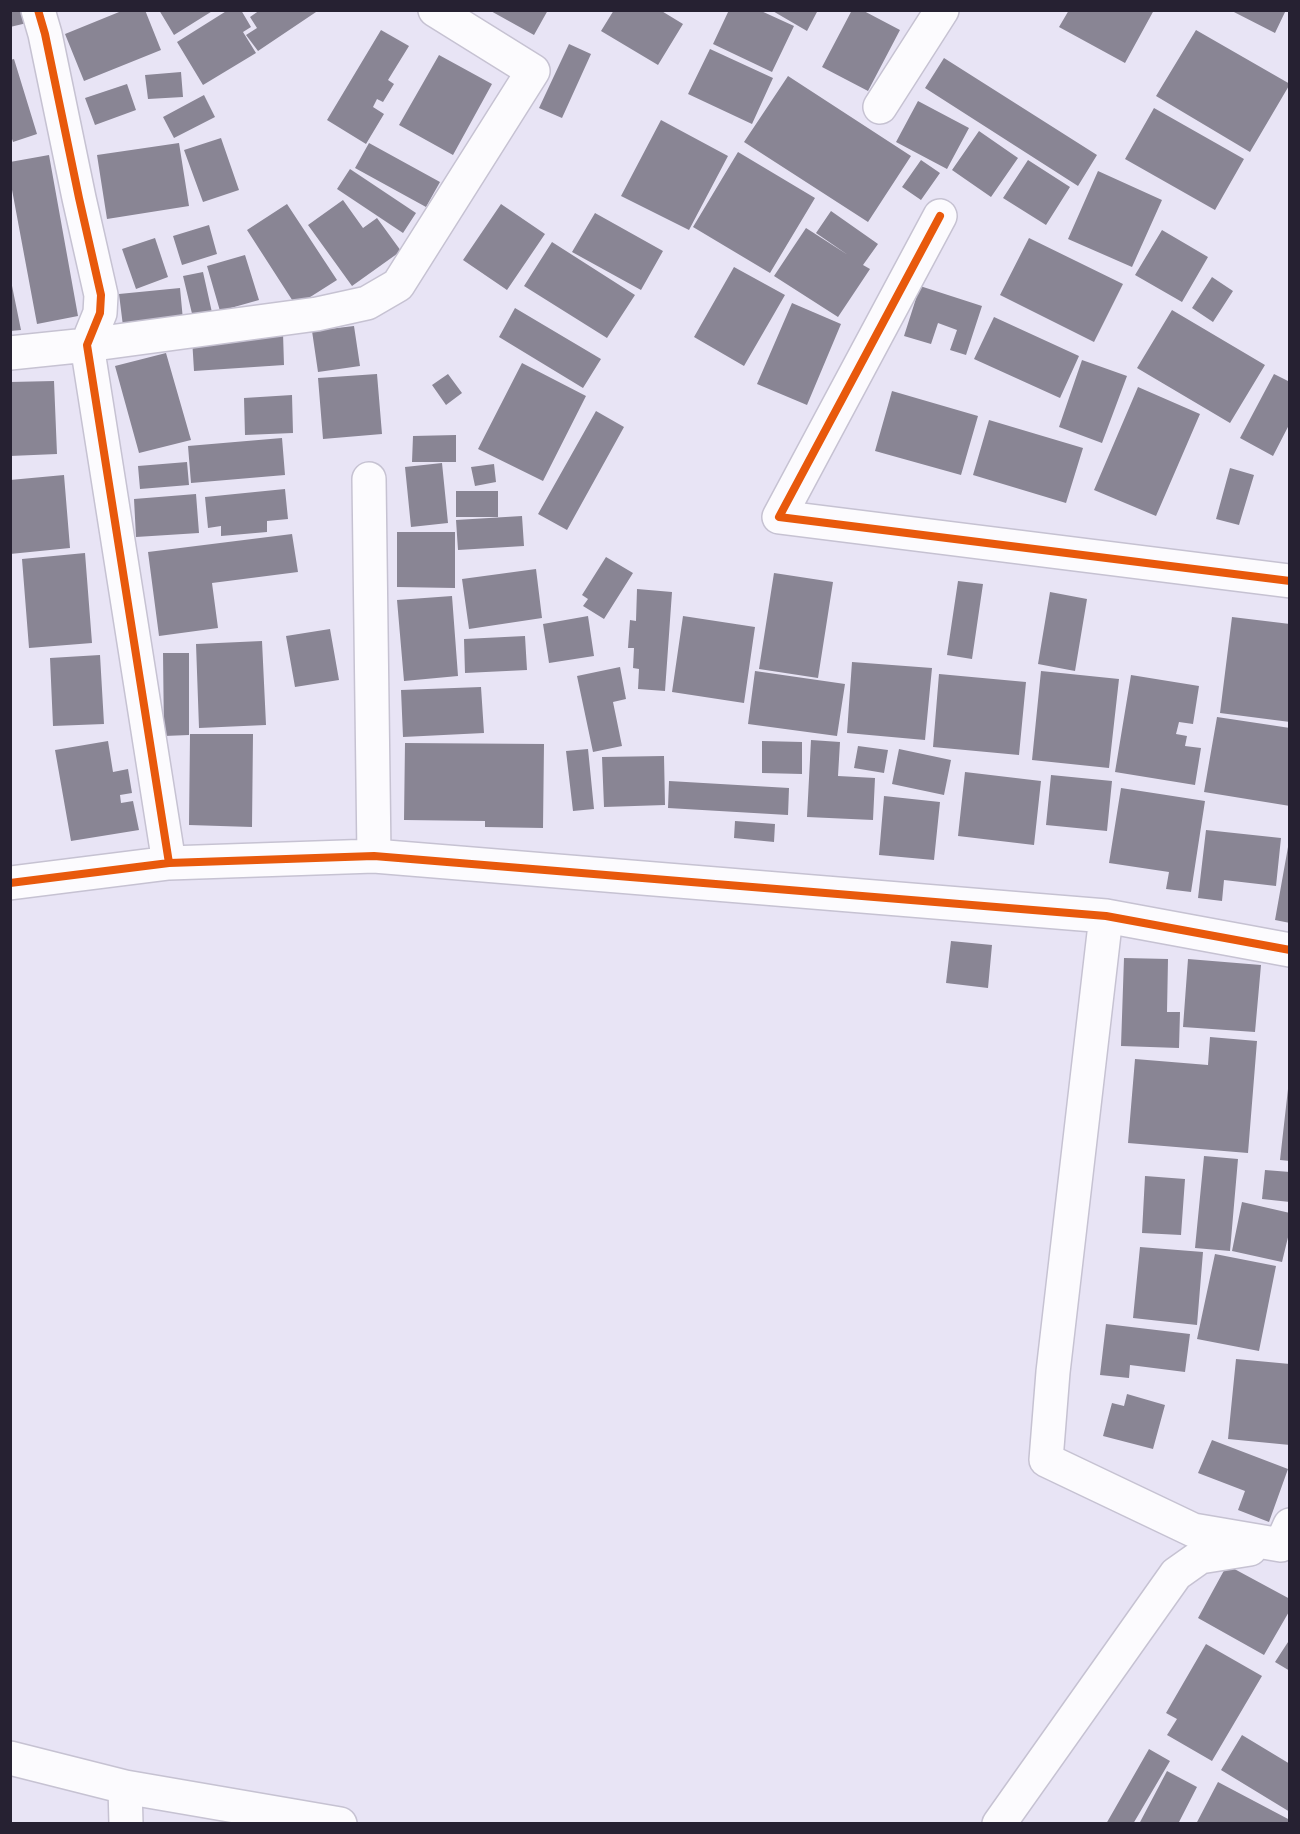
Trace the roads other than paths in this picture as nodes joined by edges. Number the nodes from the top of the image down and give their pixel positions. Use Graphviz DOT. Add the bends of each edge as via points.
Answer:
graph roads {
  1 [pos="38,10"];
  2 [pos="435,10"];
  3 [pos="942,10"];
  4 [pos="880,107"];
  5 [pos="940,216"];
  6 [pos="87,345"];
  7 [pos="10,353"];
  8 [pos="369,479"];
  9 [pos="1290,581"];
  10 [pos="374,856"];
  11 [pos="169,863"];
  12 [pos="10,883"];
  13 [pos="1106,916"];
  14 [pos="1290,950"];
  15 [pos="1287,1540"];
  16 [pos="10,1758"];
  17 [pos="125,1787"];
  18 [pos="126,1824"];
  19 [pos="340,1824"];
  20 [pos="999,1824"];
  1 -- 6 [label="street" via="101,295 100,313"];
  2 -- 6 [label="street" via="533,71 398,285 367,303 316,314"];
  3 -- 4 [label="street"];
  5 -- 9 [label="street" via="779,517"];
  6 -- 7 [label="street"];
  6 -- 11 [label="street"];
  8 -- 10 [label="street"];
  10 -- 11 [label="street"];
  10 -- 13 [label="street"];
  11 -- 12 [label="street"];
  13 -- 14 [label="street"];
  13 -- 15 [label="street" via="1046,1460 1193,1530"];
  15 -- 20 [label="street" via="1200,1557 1176,1574"];
  16 -- 17 [label="street"];
  17 -- 18 [label="street"];
  17 -- 19 [label="street"];
}
